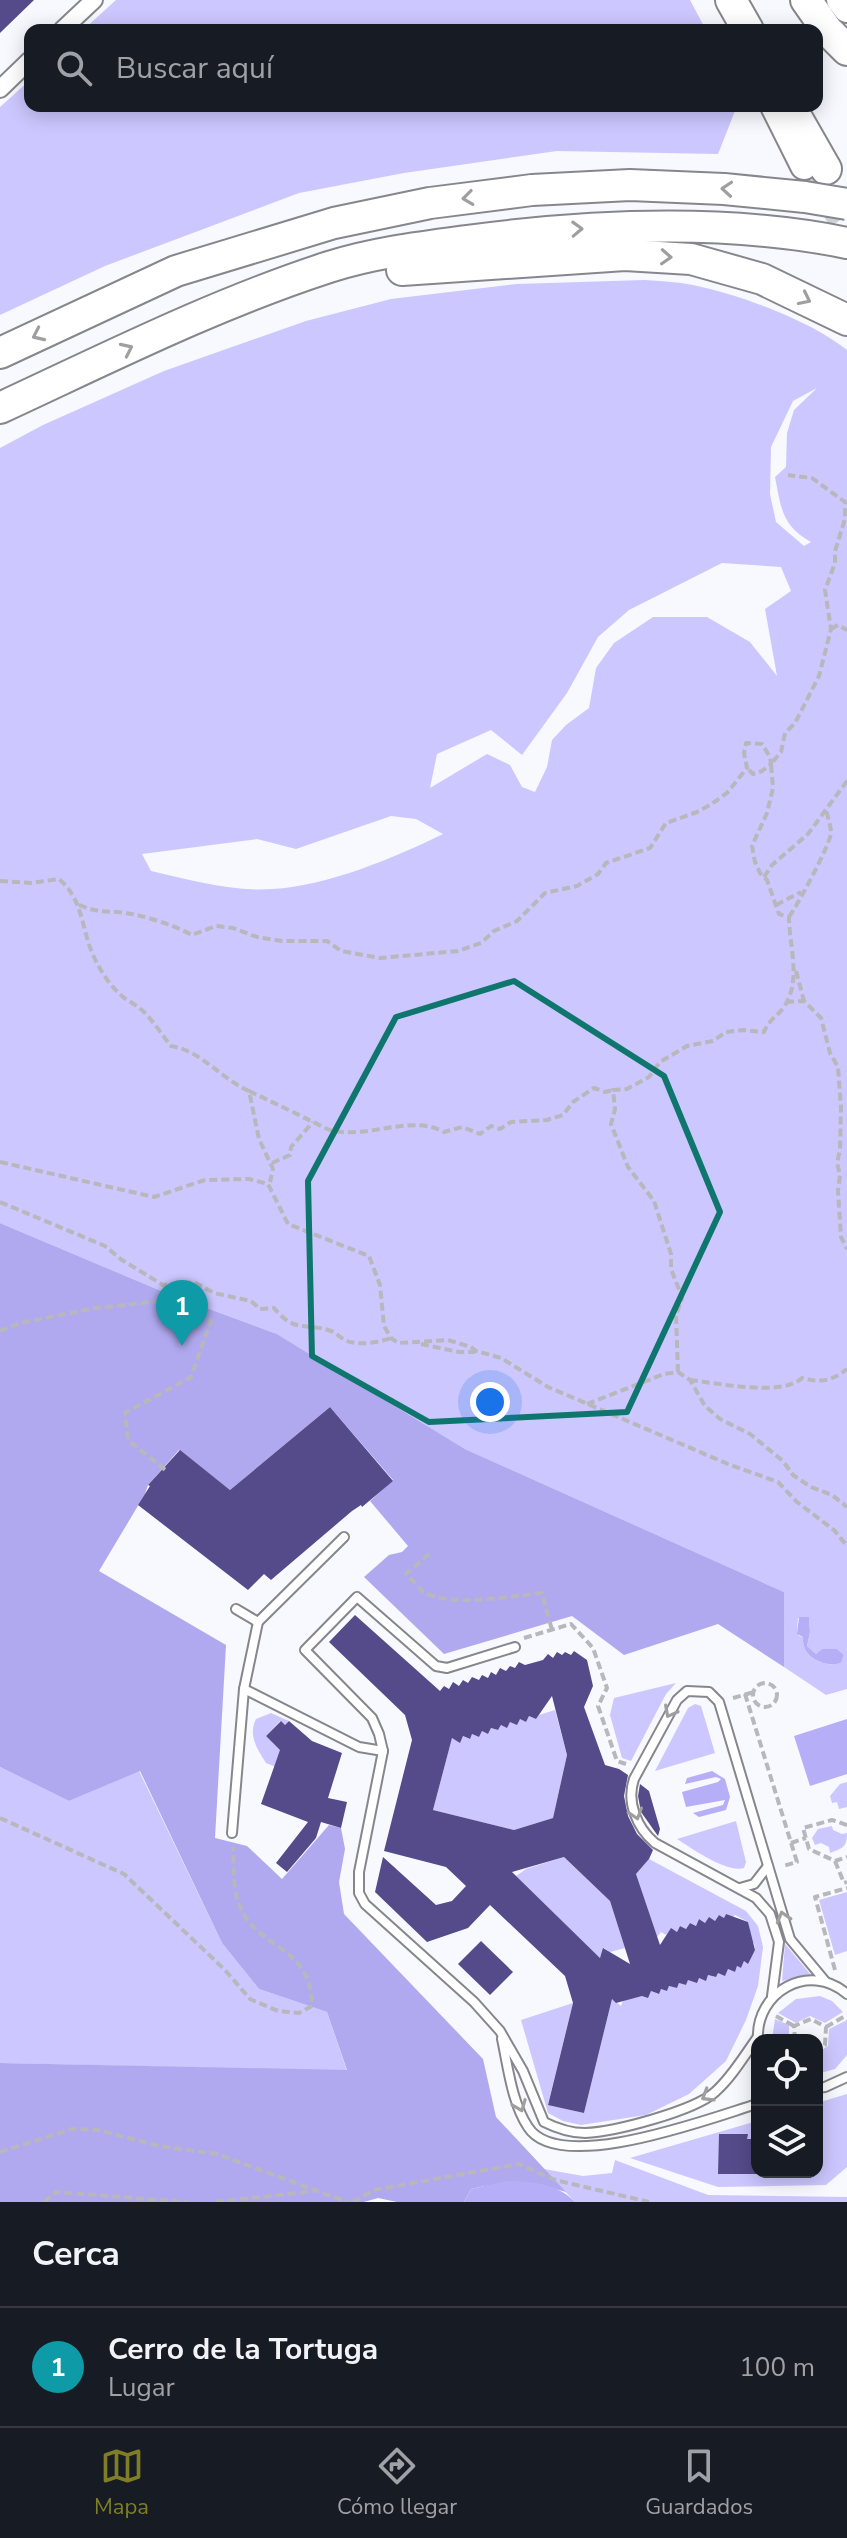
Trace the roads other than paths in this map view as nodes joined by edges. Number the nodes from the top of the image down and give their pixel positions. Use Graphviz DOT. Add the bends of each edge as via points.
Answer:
graph roads {
  1 [pos="94,0"];
  2 [pos="719,0"];
  3 [pos="731,0"];
  4 [pos="806,0"];
  5 [pos="840,0"];
  6 [pos="847,9"];
  7 [pos="68,24"];
  8 [pos="732,24"];
  9 [pos="745,24"];
  10 [pos="823,24"];
  11 [pos="823,24"];
  12 [pos="847,50"];
  13 [pos="24,66"];
  14 [pos="0,89"];
  15 [pos="778,112"];
  16 [pos="792,112"];
  17 [pos="815,168"];
  18 [pos="847,204"];
  19 [pos="839,241"];
  20 [pos="282,286"];
  21 [pos="847,320"];
  22 [pos="0,353"];
  23 [pos="0,408"];
  24 [pos="344,1537"];
  25 [pos="236,1609"];
  26 [pos="258,1622"];
  27 [pos="515,1647"];
  28 [pos="244,1689"];
  29 [pos="383,1751"];
  30 [pos="232,1833"];
  31 [pos="768,1868"];
  32 [pos="740,1888"];
  33 [pos="825,1981"];
  34 [pos="844,1991"];
  35 [pos="772,1996"];
  36 [pos="500,2031"];
  37 [pos="757,2034"];
  38 [pos="751,2047"];
  39 [pos="847,2077"];
  40 [pos="823,2087"];
  41 [pos="751,2106"];
  1 -- 7 [label="street"];
  2 -- 8 [label="main road"];
  3 -- 9 [label="highway"];
  4 -- 11 [label="highway"];
  5 -- 6 [label="main road"];
  10 -- 12 [label="highway"];
  13 -- 14 [label="street"];
  15 -- 17 [label="main road"];
  16 -- 17 [label="highway"];
  18 -- 22 [label="highway, one-way, bridge" via="724,189 630,185 430,203 334,223 176,271"];
  20 -- 19 [label="highway, one-way" via="330,267 410,249 543,231 657,227"];
  20 -- 21 [label="highway, one-way" via="335,283 412,268 625,255 691,259 762,279"];
  23 -- 20 [label="highway, one-way" via="207,312"];
  24 -- 26 [label="lane"];
  25 -- 26 [label="lane"];
  26 -- 28 [label="lane"];
  27 -- 29 [label="lane" via="447,1668 436,1666 357,1597 305,1650 372,1718"];
  28 -- 29 [label="lane" via="359,1747"];
  28 -- 30 [label="lane"];
  29 -- 36 [label="lane" via="359,1893"];
  31 -- 32 [label="lane" via="754,1884"];
  31 -- 32 [label="lane, one-way" via="719,1702 709,1692 687,1691 677,1700 629,1793 642,1832"];
  33 -- 31 [label="lane, one-way" via="790,1939"];
  32 -- 35 [label="lane" via="770,1914 779,1942"];
  33 -- 34 [label="lane"];
  33 -- 35 [label="lane" via="797,1982"];
  35 -- 37 [label="lane" via="763,2008"];
  38 -- 36 [label="lane, one-way" via="714,2094 664,2116 582,2133 544,2122"];
  36 -- 41 [label="lane, one-way" via="529,2130 549,2142 579,2148 608,2145"];
  39 -- 40 [label="lane"];
}
